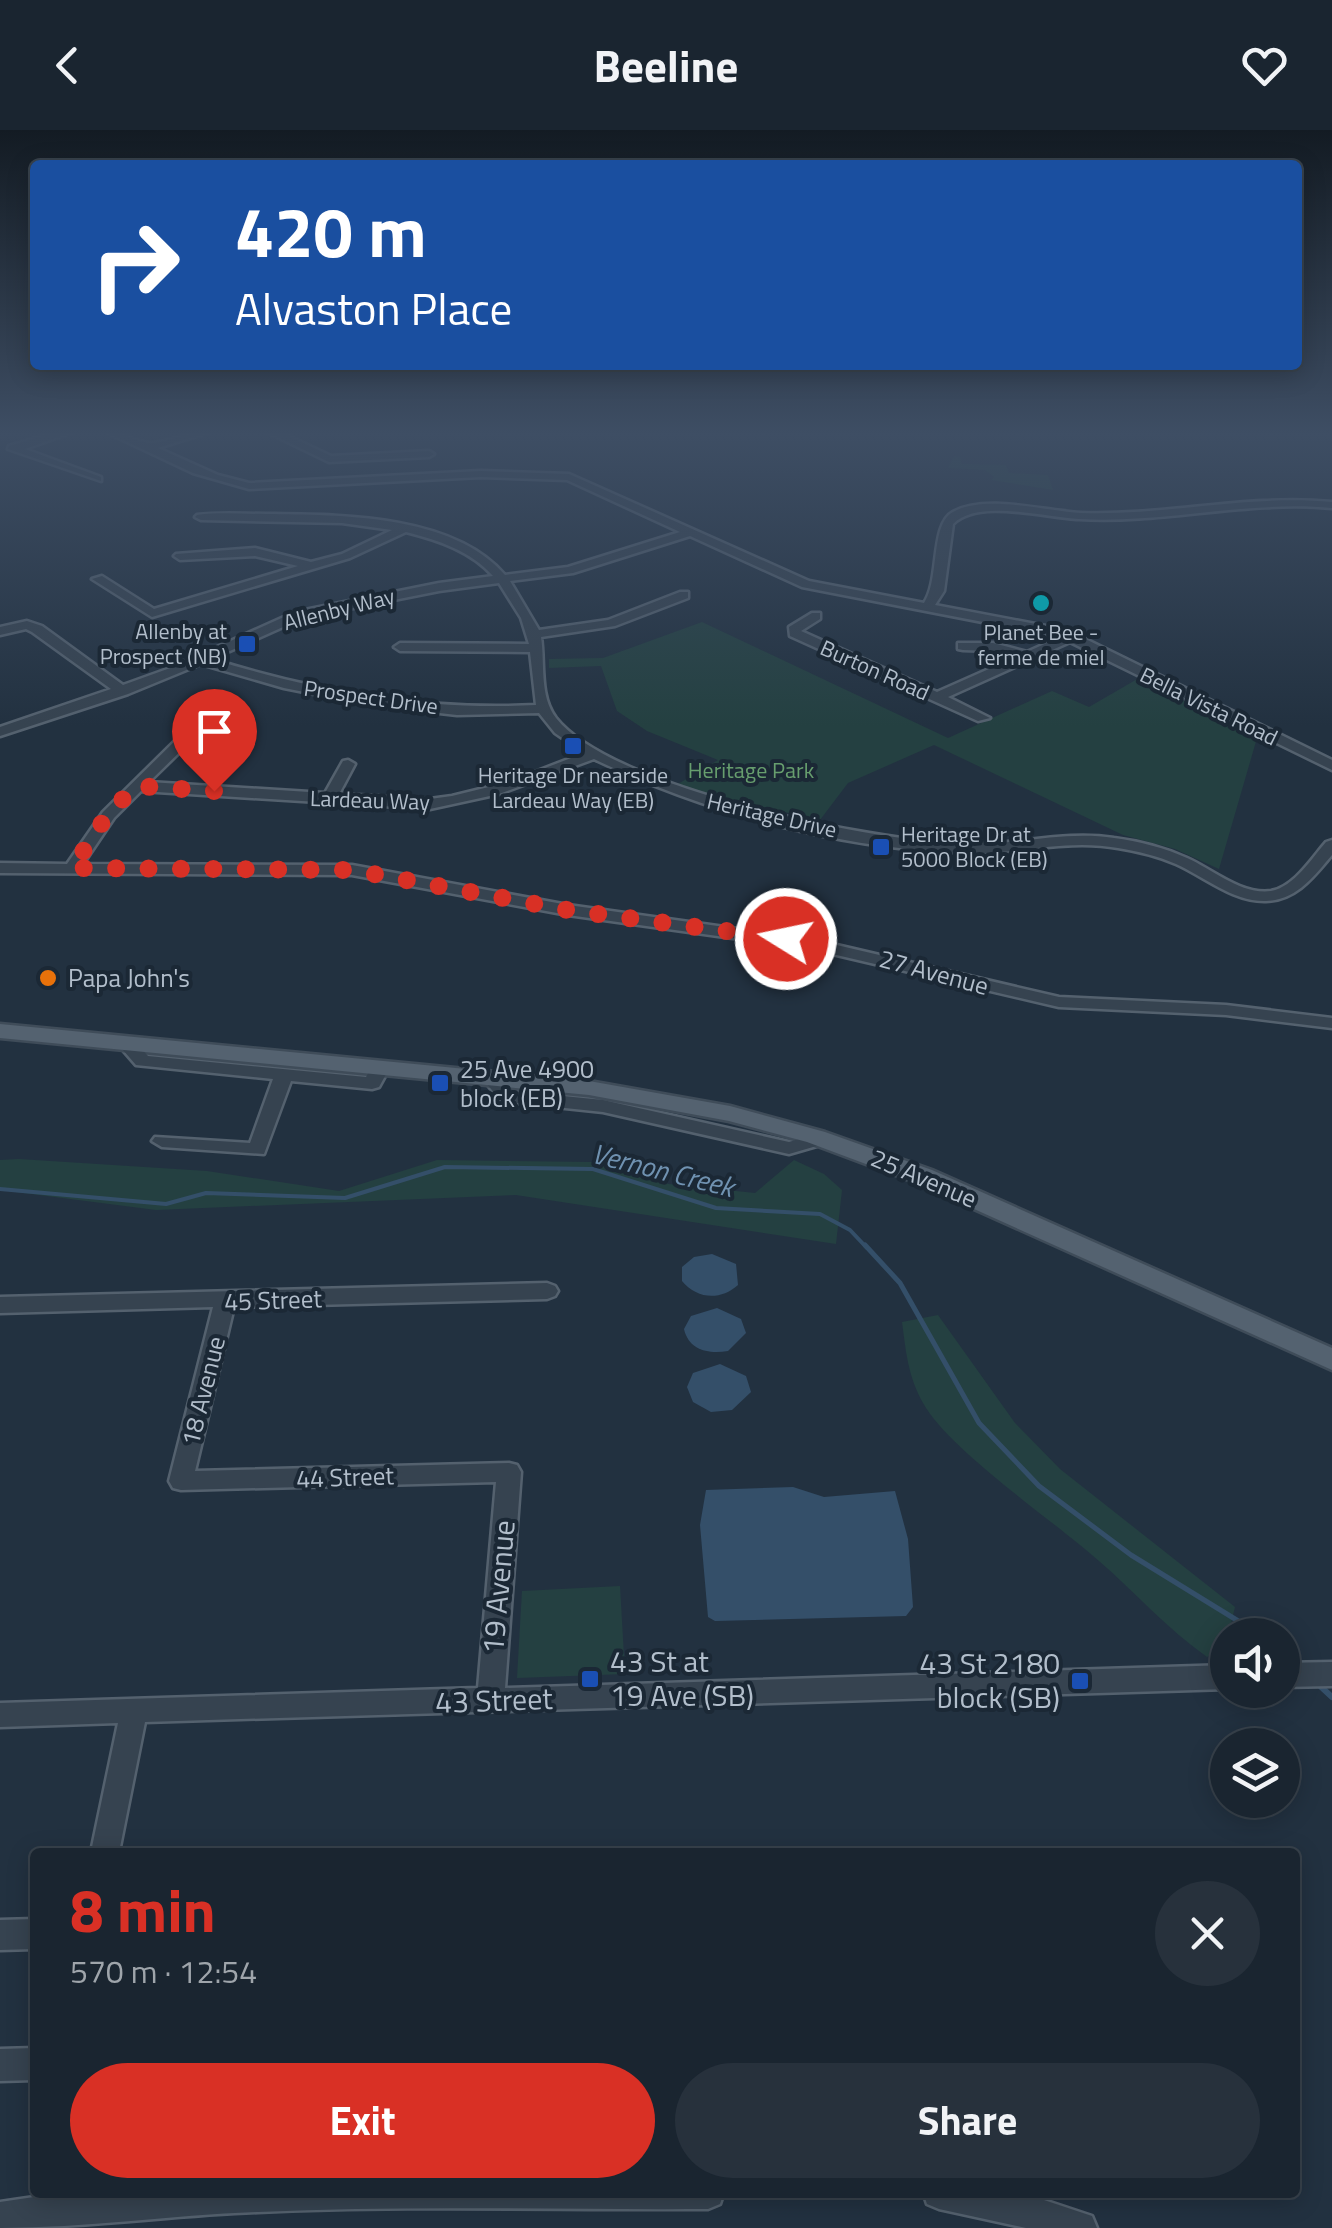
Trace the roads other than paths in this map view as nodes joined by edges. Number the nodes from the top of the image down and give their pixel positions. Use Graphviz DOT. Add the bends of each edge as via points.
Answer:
graph roads {
  1 [pos="401,530"];
  2 [pos="410,530"];
  3 [pos="686,530"];
  4 [pos="946,530"];
  5 [pos="691,532"];
  6 [pos="180,556"];
  7 [pos="308,566"];
  8 [pos="501,578"];
  9 [pos="98,579"];
  10 [pos="684,595"];
  11 [pos="928,607"];
  12 [pos="816,616"];
  13 [pos="0,631"];
  14 [pos="1072,637"];
  15 [pos="536,641"];
  16 [pos="963,646"];
  17 [pos="400,648"];
  18 [pos="1031,657"];
  19 [pos="200,660"];
  20 [pos="122,692"];
  21 [pos="938,698"];
  22 [pos="544,709"];
  23 [pos="983,718"];
  24 [pos="0,732"];
  25 [pos="188,736"];
  26 [pos="595,753"];
  27 [pos="348,764"];
  28 [pos="1332,766"];
  29 [pos="136,786"];
  30 [pos="329,800"];
  31 [pos="1332,845"];
  32 [pos="0,868"];
  33 [pos="72,868"];
  34 [pos="1332,1023"];
  35 [pos="0,1030"];
  36 [pos="125,1042"];
  37 [pos="381,1067"];
  38 [pos="284,1074"];
  39 [pos="490,1078"];
  40 [pos="162,1141"];
  41 [pos="812,1141"];
  42 [pos="546,1291"];
  43 [pos="225,1301"];
  44 [pos="0,1304"];
  45 [pos="1332,1360"];
  46 [pos="509,1472"];
  47 [pos="182,1481"];
  48 [pos="1332,1674"];
  49 [pos="1300,1675"];
  50 [pos="1210,1678"];
  51 [pos="490,1702"];
  52 [pos="134,1711"];
  53 [pos="0,1715"];
  54 [pos="106,1848"];
  55 [pos="30,1934"];
  56 [pos="0,1935"];
  57 [pos="30,2064"];
  58 [pos="0,2065"];
  59 [pos="241,2198"];
  60 [pos="972,2198"];
  61 [pos="0,2219"];
  62 [pos="1080,2228"];
  1 -- 7 [label="street"];
  2 -- 8 [label="street" via="478,554"];
  3 -- 5 [label="street, Bella Vista Road"];
  4 -- 11 [label="street" via="938,591"];
  5 -- 8 [label="street, Allenby Way" via="596,564"];
  5 -- 11 [label="street, Bella Vista Road" via="806,584"];
  6 -- 7 [label="street" via="255,552"];
  7 -- 9 [label="street" via="152,614"];
  8 -- 15 [label="street"];
  8 -- 19 [label="street, Allenby Way" via="299,615"];
  10 -- 15 [label="street" via="611,623"];
  11 -- 14 [label="street, Bella Vista Road"];
  12 -- 21 [label="street, Burton Road" via="795,633"];
  13 -- 20 [label="street" via="37,629"];
  14 -- 18 [label="street"];
  14 -- 28 [label="street, Bella Vista Road"];
  15 -- 17 [label="street"];
  15 -- 22 [label="street"];
  16 -- 18 [label="street"];
  18 -- 21 [label="street"];
  19 -- 20 [label="street, Allenby Way"];
  19 -- 22 [label="street, Prospect Drive" via="334,696 459,710"];
  20 -- 24 [label="street, Allenby Way"];
  21 -- 23 [label="street, Burton Road"];
  22 -- 26 [label="street, Heritage Drive" via="561,731"];
  25 -- 29 [label="street"];
  26 -- 30 [label="street, Lardeau Way" via="472,799"];
  26 -- 31 [label="street, Heritage Drive" via="711,802 846,832 968,849 1057,838 1115,843 1164,855 1262,896 1294,886"];
  27 -- 30 [label="street"];
  29 -- 30 [label="street, Lardeau Way"];
  29 -- 33 [label="street"];
  32 -- 33 [label="street, 27 Avenue"];
  33 -- 34 [label="street, 27 Avenue" via="352,870 568,910 811,944 1059,1002"];
  35 -- 36 [label="main road, 25 Avenue"];
  36 -- 37 [label="main road, 25 Avenue"];
  36 -- 38 [label="street, 25 Avenue" via="143,1061"];
  37 -- 38 [label="street, 25 Avenue" via="372,1083"];
  37 -- 39 [label="main road, 25 Avenue"];
  38 -- 40 [label="street" via="257,1150"];
  39 -- 41 [label="street, 25 Avenue" via="507,1096 604,1106 787,1148"];
  39 -- 45 [label="main road, 25 Avenue" via="695,1106 861,1152"];
  42 -- 43 [label="street, 45 Street"];
  43 -- 44 [label="street, 45 Street"];
  43 -- 47 [label="street, 18 Avenue"];
  46 -- 47 [label="street, 44 Street"];
  46 -- 51 [label="street, 19 Avenue"];
  48 -- 49 [label="street"];
  50 -- 51 [label="street, 43 Street"];
  51 -- 52 [label="street, 43 Street"];
  52 -- 53 [label="street, 43 Street"];
  52 -- 54 [label="street"];
  55 -- 56 [label="street"];
  57 -- 58 [label="street"];
  59 -- 61 [label="street"];
  60 -- 62 [label="street"];
}
